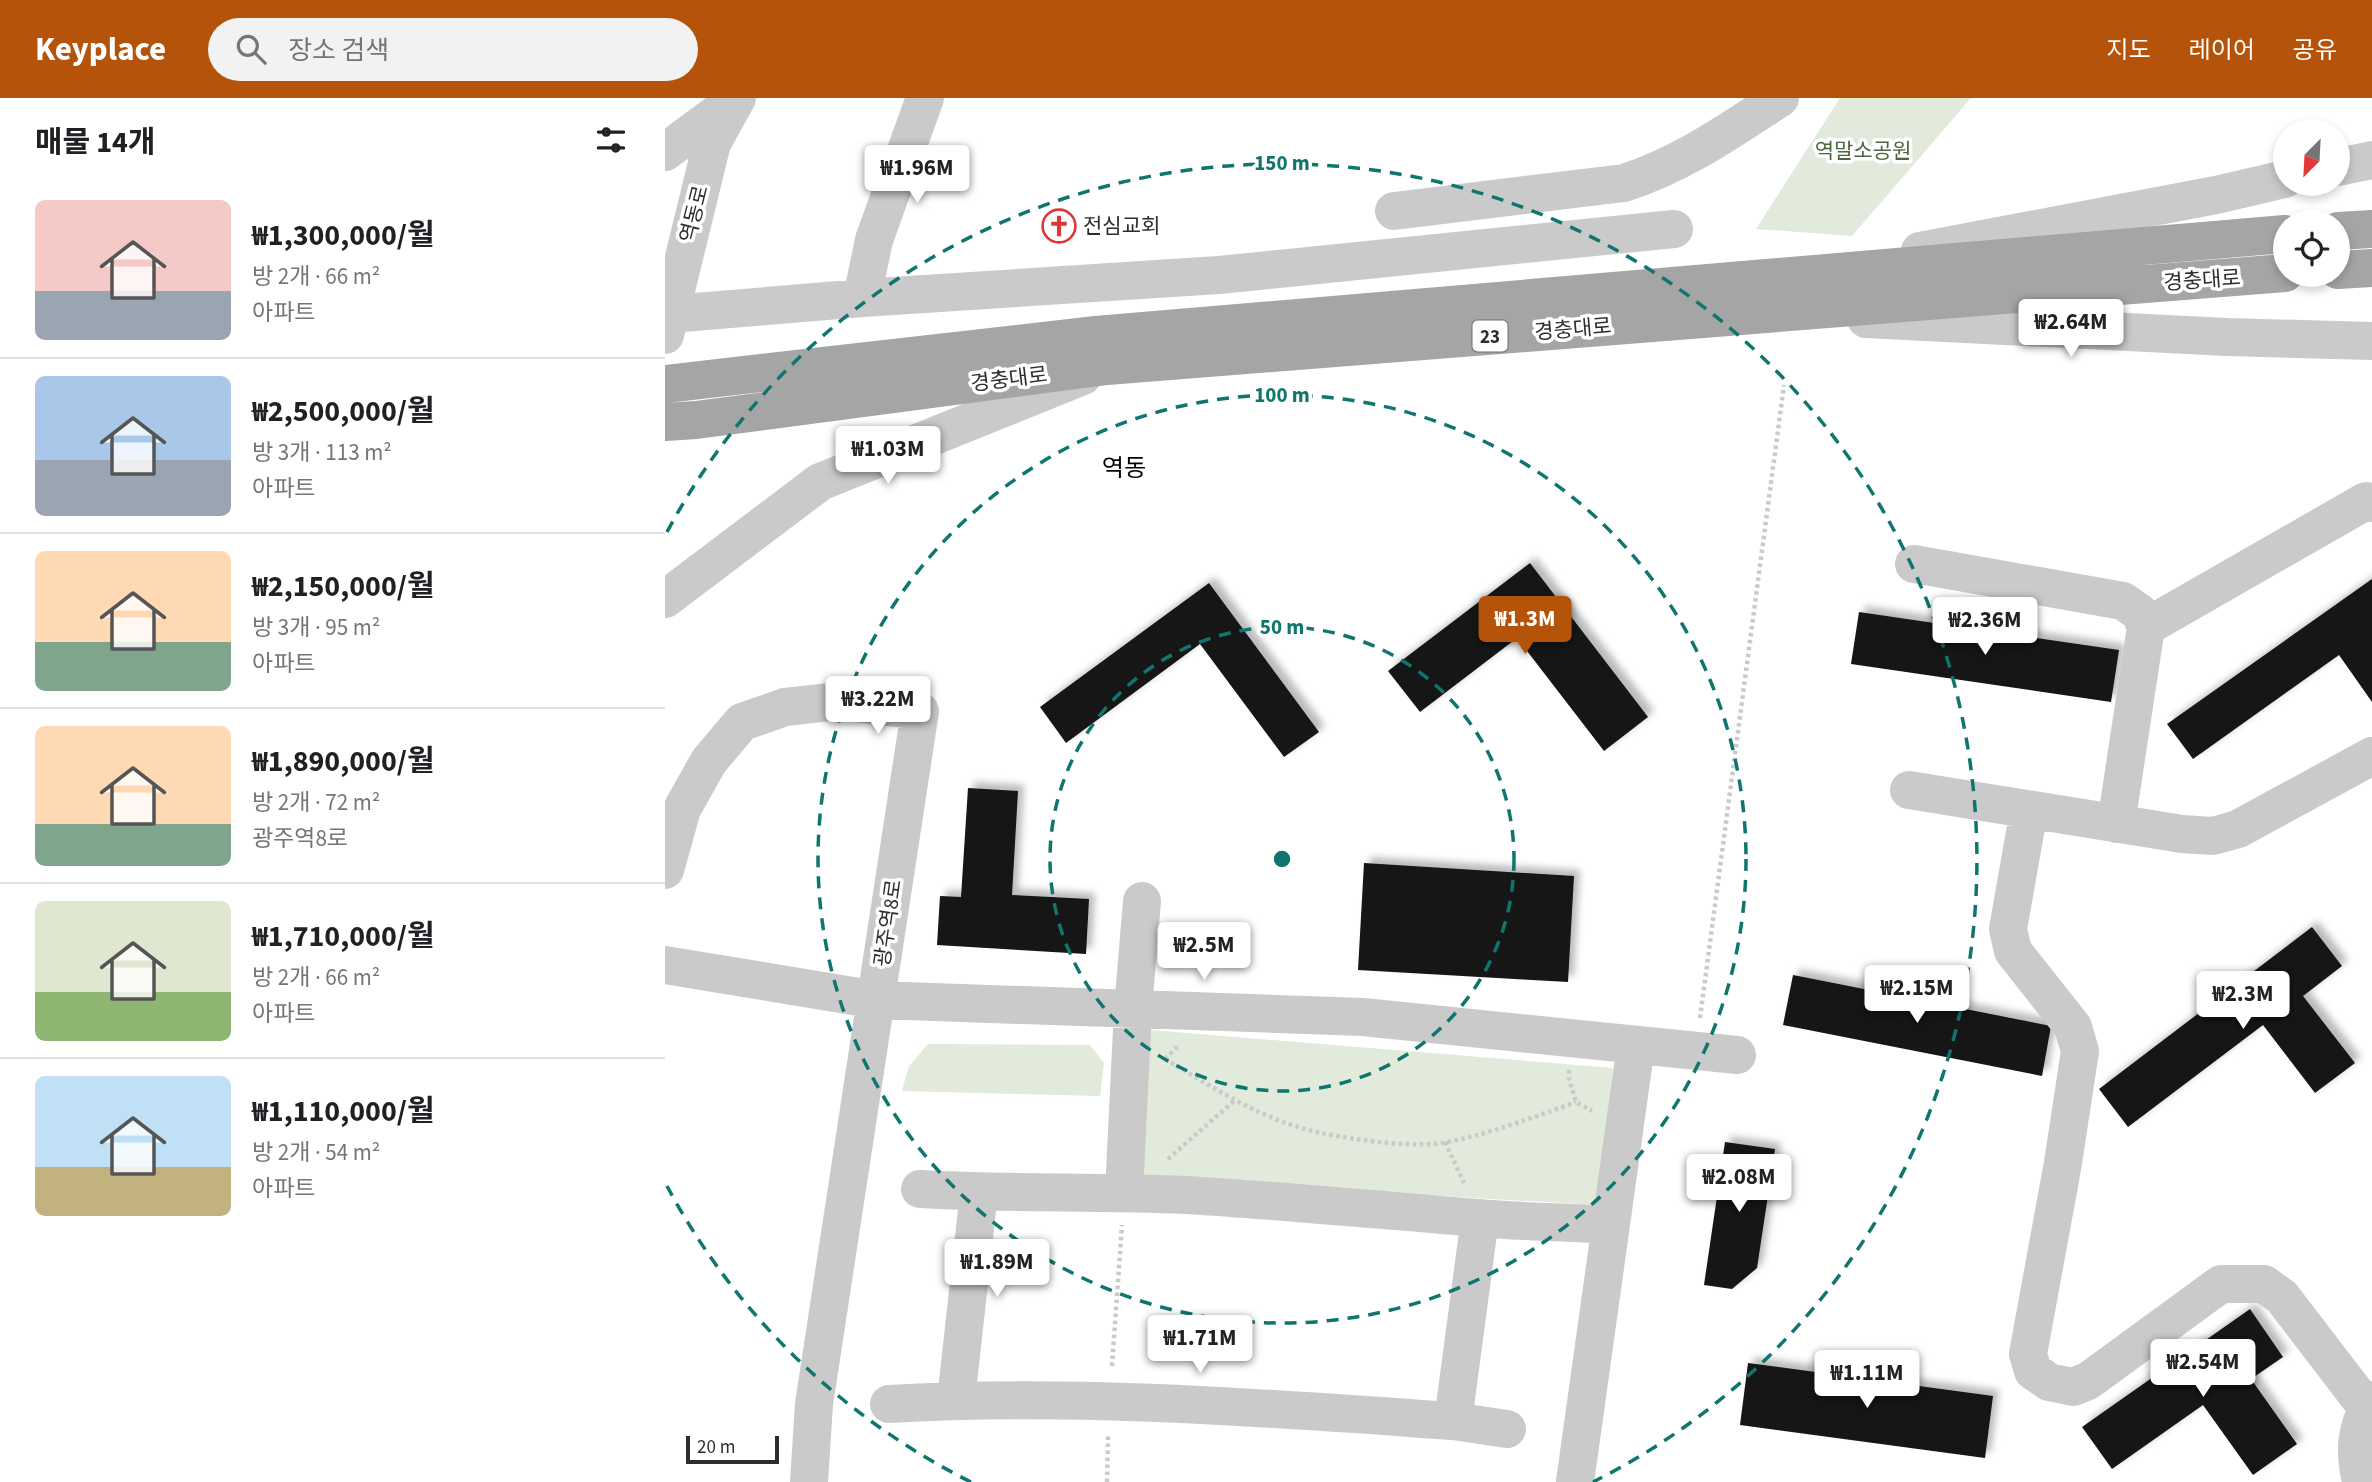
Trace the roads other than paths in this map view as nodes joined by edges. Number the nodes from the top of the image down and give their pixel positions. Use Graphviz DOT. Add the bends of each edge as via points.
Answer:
graph roads {
  1 [pos="737,98"];
  2 [pos="925,98"];
  3 [pos="1780,98"];
  4 [pos="665,152"];
  5 [pos="2372,160"];
  6 [pos="2350,165"];
  7 [pos="2273,182"];
  8 [pos="1394,211"];
  9 [pos="1674,229"];
  10 [pos="2372,229"];
  11 [pos="2350,230"];
  12 [pos="2273,235"];
  13 [pos="2372,268"];
  14 [pos="2350,269"];
  15 [pos="2273,274"];
  16 [pos="1777,295"];
  17 [pos="862,298"];
  18 [pos="668,324"];
  19 [pos="2372,341"];
  20 [pos="1107,366"];
  21 [pos="665,383"];
  22 [pos="681,421"];
  23 [pos="2372,503"];
  24 [pos="1914,564"];
  25 [pos="665,598"];
  26 [pos="2146,627"];
  27 [pos="2372,756"];
  28 [pos="1909,790"];
  29 [pos="2029,810"];
  30 [pos="2116,824"];
  31 [pos="665,870"];
  32 [pos="1142,901"];
  33 [pos="665,965"];
  34 [pos="877,1000"];
  35 [pos="1133,1009"];
  36 [pos="1636,1045"];
  37 [pos="1737,1055"];
  38 [pos="920,1189"];
  39 [pos="979,1192"];
  40 [pos="1124,1193"];
  41 [pos="1480,1218"];
  42 [pos="1611,1225"];
  43 [pos="956,1400"];
  44 [pos="889,1404"];
  45 [pos="2370,1404"];
  46 [pos="1453,1421"];
  47 [pos="1507,1429"];
  48 [pos="809,1482"];
  49 [pos="1575,1482"];
  50 [pos="2361,1482"];
  1 -- 4 [label="street"];
  1 -- 18 [label="street, 역동로" via="712,143"];
  2 -- 17 [label="street" via="874,240"];
  3 -- 8 [label="street" via="1688,158 1624,183"];
  5 -- 6 [label="street"];
  7 -- 16 [label="street"];
  9 -- 17 [label="street" via="1219,275"];
  10 -- 11 [label="main road"];
  12 -- 16 [label="main road, 경충대로 / 23"];
  13 -- 14 [label="main road"];
  15 -- 16 [label="main road, 경충대로 / 23"];
  16 -- 19 [label="street" via="2200,336"];
  16 -- 20 [label="main road, 경충대로 / 23"];
  16 -- 21 [label="main road, 경충대로 / 23" via="1096,335"];
  17 -- 18 [label="street"];
  20 -- 22 [label="main road, 경충대로 / 23"];
  20 -- 25 [label="street" via="820,482"];
  23 -- 26 [label="street" via="2366,501"];
  24 -- 26 [label="street" via="2123,601 2140,613"];
  26 -- 30 [label="street"];
  27 -- 30 [label="street" via="2238,829 2213,836"];
  28 -- 29 [label="street"];
  29 -- 30 [label="street"];
  29 -- 45 [label="street" via="2008,929 2013,951 2073,1027 2080,1051 2028,1354 2033,1371 2049,1382 2073,1387 2088,1381 2221,1284 2264,1284 2282,1297"];
  31 -- 34 [label="street, 광주역8로" via="682,809 709,761 742,722 785,707 839,701 920,711"];
  32 -- 35 [label="street"];
  33 -- 34 [label="street"];
  34 -- 35 [label="street"];
  34 -- 48 [label="street, 광주역8로" via="814,1404"];
  35 -- 36 [label="street" via="1363,1017"];
  35 -- 40 [label="street"];
  36 -- 37 [label="street"];
  36 -- 42 [label="street"];
  38 -- 39 [label="street"];
  39 -- 40 [label="street"];
  39 -- 43 [label="street"];
  40 -- 41 [label="street" via="1298,1201"];
  41 -- 42 [label="street"];
  41 -- 46 [label="street"];
  42 -- 49 [label="street"];
  43 -- 44 [label="street"];
  43 -- 46 [label="street" via="1110,1400"];
  45 -- 50 [label="street" via="2357,1433"];
  46 -- 47 [label="street"];
}
